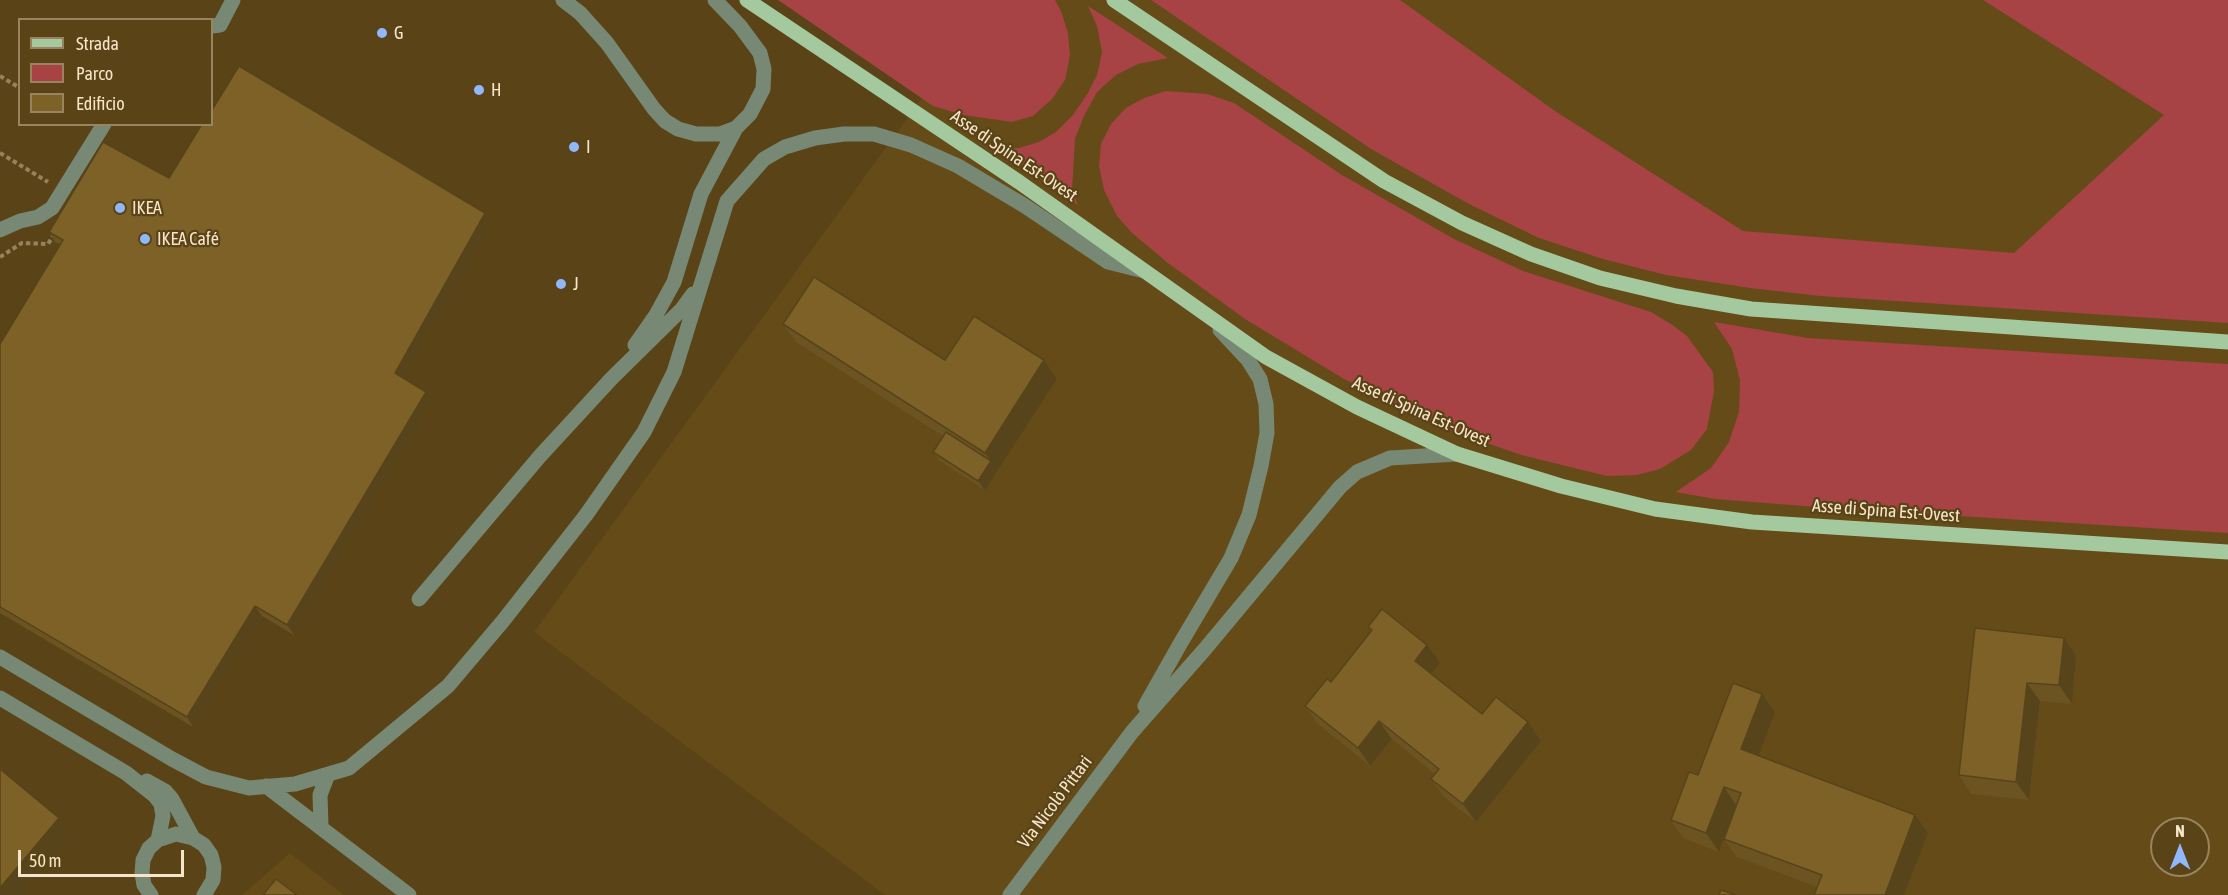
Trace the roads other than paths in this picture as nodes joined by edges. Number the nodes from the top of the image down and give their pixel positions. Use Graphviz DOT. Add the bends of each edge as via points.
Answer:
graph roads {
  1 [pos="233,0"];
  2 [pos="563,0"];
  3 [pos="715,0"];
  4 [pos="747,0"];
  5 [pos="1114,0"];
  6 [pos="213,26"];
  7 [pos="103,126"];
  8 [pos="736,128"];
  9 [pos="0,230"];
  10 [pos="1147,272"];
  11 [pos="700,284"];
  12 [pos="1196,308"];
  13 [pos="2228,342"];
  14 [pos="611,379"];
  15 [pos="1457,454"];
  16 [pos="2228,552"];
  17 [pos="418,599"];
  18 [pos="0,657"];
  19 [pos="0,698"];
  20 [pos="1132,732"];
  21 [pos="126,773"];
  22 [pos="328,774"];
  23 [pos="266,786"];
  24 [pos="321,826"];
  25 [pos="193,838"];
  26 [pos="158,840"];
  27 [pos="147,892"];
  28 [pos="204,895"];
  29 [pos="409,895"];
  30 [pos="1010,895"];
  1 -- 6 [label="street" via="220,26"];
  2 -- 8 [label="street" via="607,44 665,121 696,134 720,134"];
  3 -- 8 [label="street" via="760,53 764,69 759,100"];
  4 -- 10 [label="main road, Asse di Spina Est-Ovest"];
  5 -- 13 [label="main road" via="1384,181 1531,254 1600,278 1751,309"];
  7 -- 9 [label="street" via="52,208"];
  8 -- 14 [label="street" via="701,194 674,282"];
  10 -- 11 [label="street" via="1108,262 958,166 874,134 844,134 785,147 764,159 727,201"];
  10 -- 12 [label="main road, Asse di Spina Est-Ovest"];
  11 -- 14 [label="street" via="682,309"];
  11 -- 22 [label="street" via="674,372 644,432 586,515 448,686 349,768"];
  12 -- 15 [label="main road, Asse di Spina Est-Ovest" via="1266,357"];
  12 -- 20 [label="street" via="1236,345 1260,379 1267,433 1249,515 1231,558"];
  14 -- 17 [label="street"];
  15 -- 16 [label="main road, Asse di Spina Est-Ovest" via="1644,506 1741,520"];
  15 -- 20 [label="street" via="1390,458 1348,479"];
  18 -- 23 [label="street" via="206,777 249,788"];
  19 -- 21 [label="street"];
  20 -- 30 [label="street, Via Nicolò Pittari"];
  21 -- 25 [label="street" via="165,791"];
  21 -- 26 [label="street" via="161,804"];
  22 -- 23 [label="street" via="295,784"];
  22 -- 24 [label="street" via="320,795"];
  23 -- 24 [label="street"];
  24 -- 29 [label="street"];
  25 -- 26 [label="street" via="176,834"];
  25 -- 28 [label="street" via="204,845 214,867 213,880"];
  26 -- 27 [label="street" via="143,860"];
}
